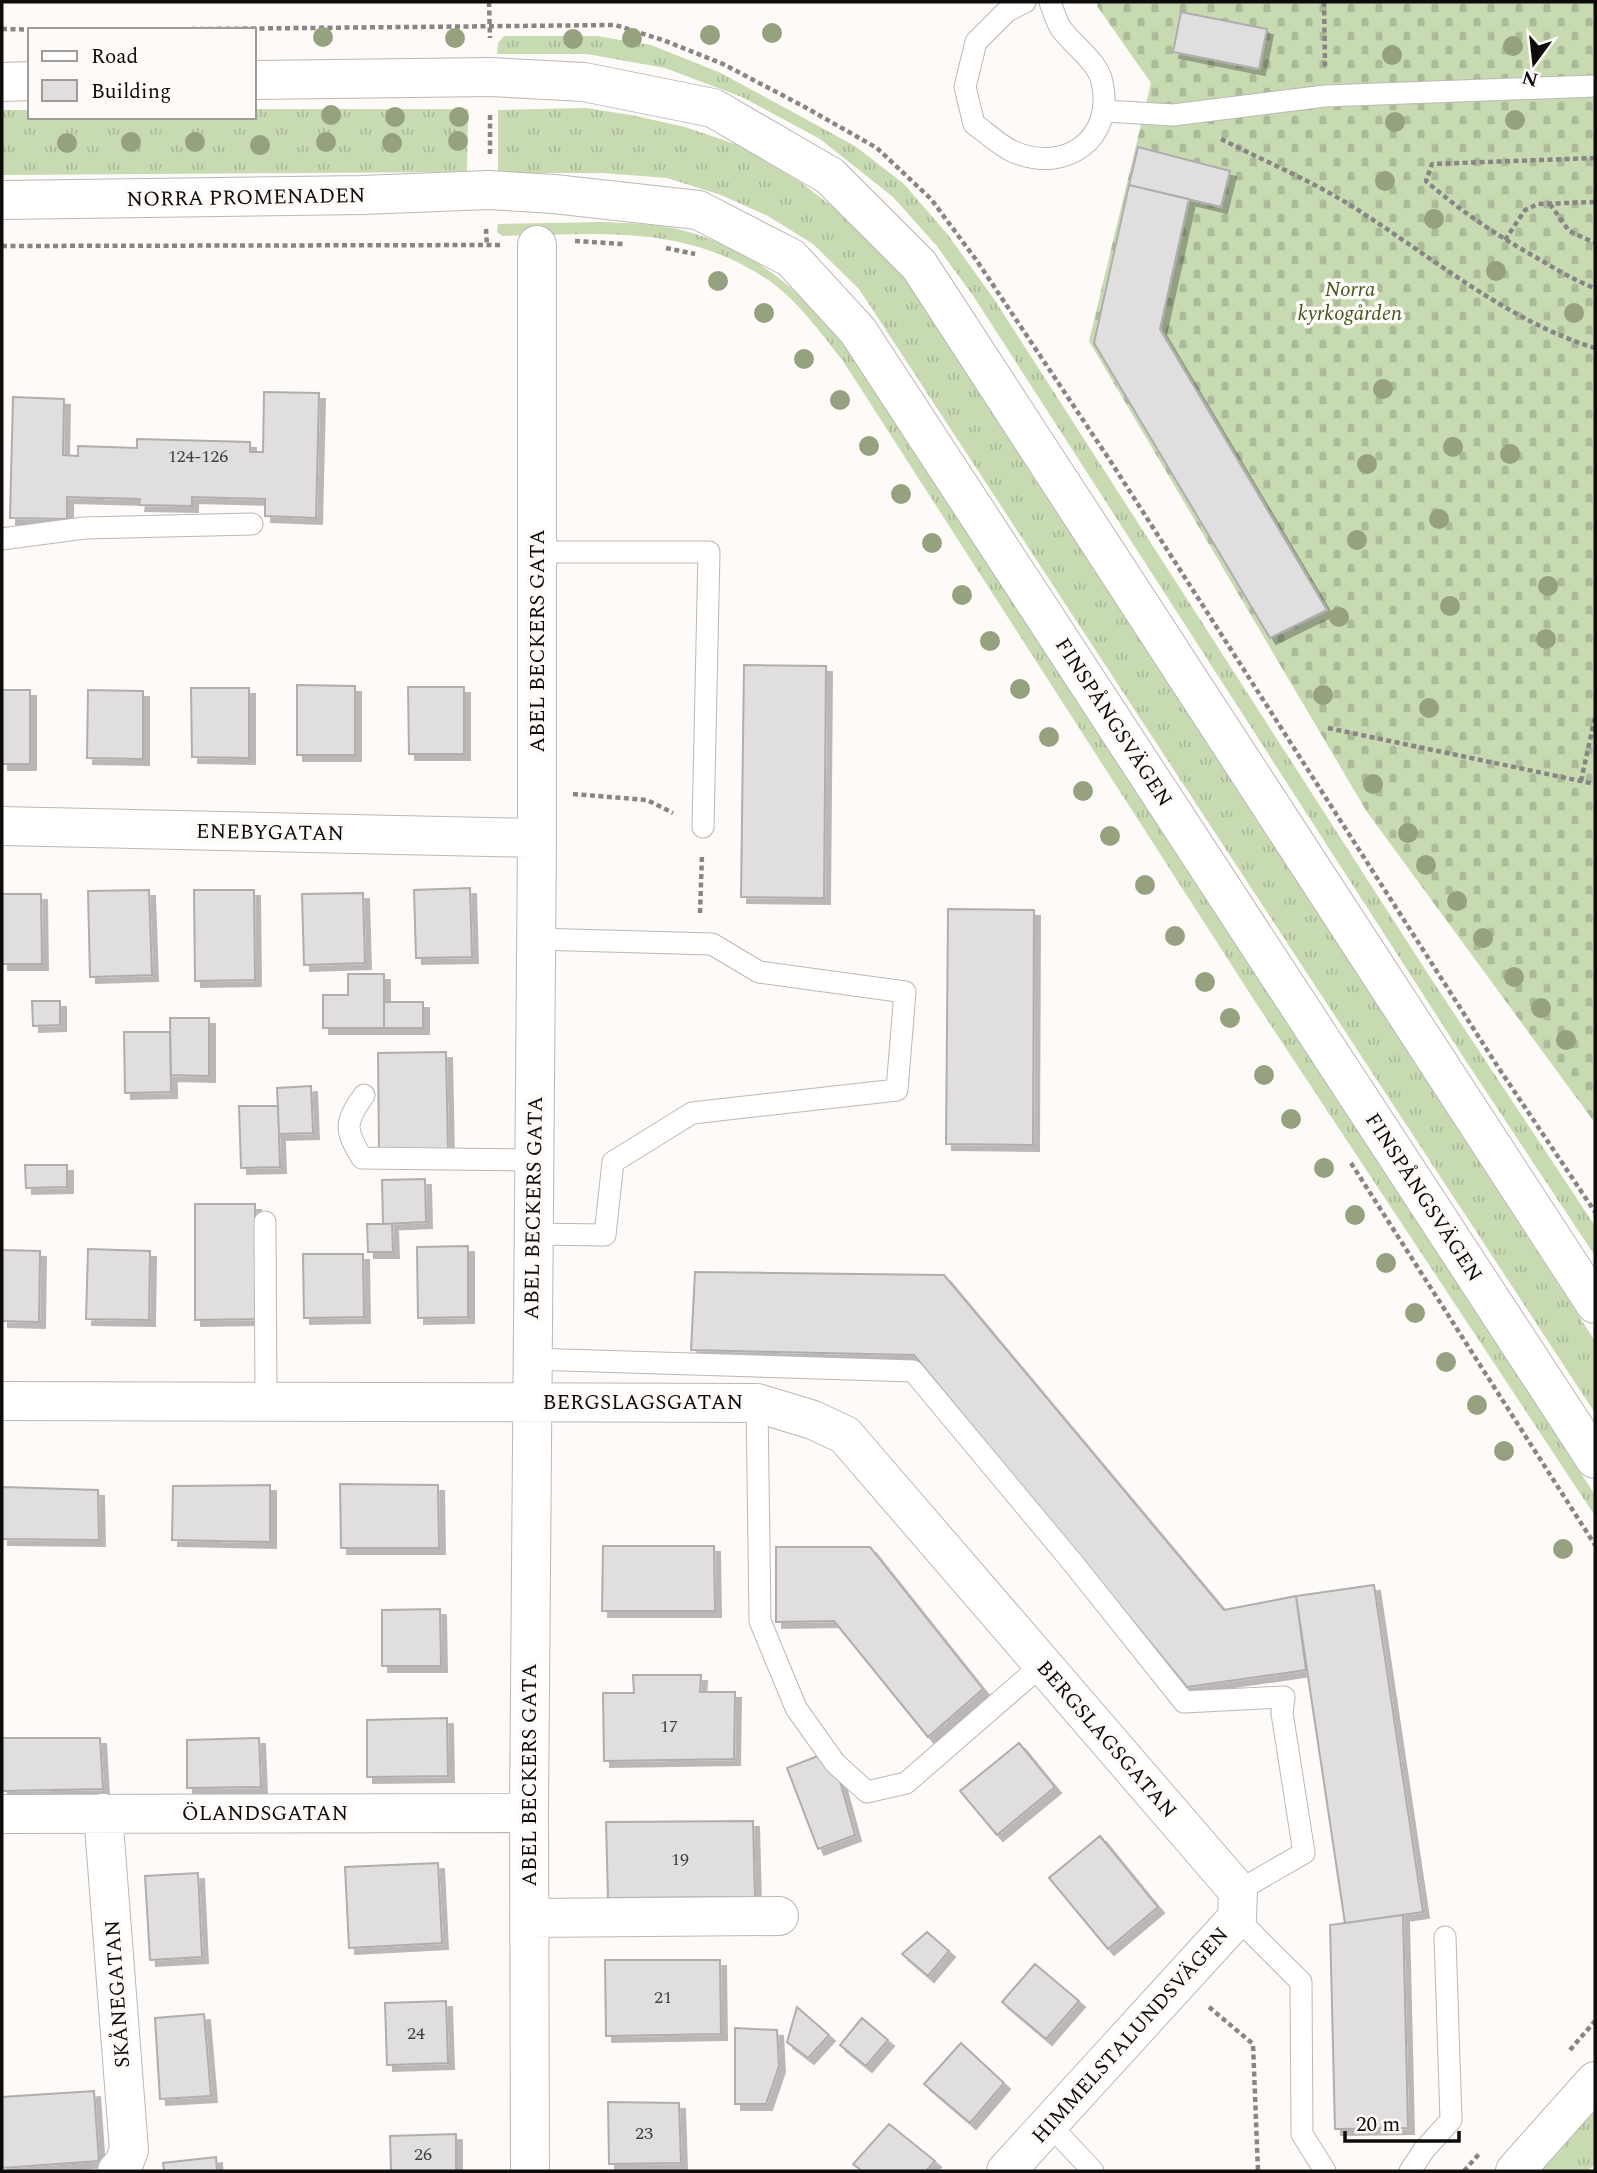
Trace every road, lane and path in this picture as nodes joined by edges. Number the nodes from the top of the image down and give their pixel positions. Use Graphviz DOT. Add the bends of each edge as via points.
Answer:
graph roads {
  1 [pos="489,2"];
  2 [pos="1025,2"];
  3 [pos="1050,2"];
  4 [pos="1324,2"];
  5 [pos="2,29"];
  6 [pos="28,30"];
  7 [pos="490,77"];
  8 [pos="256,80"];
  9 [pos="28,81"];
  10 [pos="2,82"];
  11 [pos="1595,86"];
  12 [pos="1325,96"];
  13 [pos="1105,111"];
  14 [pos="1173,114"];
  15 [pos="1595,158"];
  16 [pos="489,190"];
  17 [pos="2,200"];
  18 [pos="1595,202"];
  19 [pos="1549,204"];
  20 [pos="1505,240"];
  21 [pos="1595,243"];
  22 [pos="635,244"];
  23 [pos="537,245"];
  24 [pos="2,246"];
  25 [pos="487,246"];
  26 [pos="661,247"];
  27 [pos="699,255"];
  28 [pos="1595,288"];
  29 [pos="1595,348"];
  30 [pos="252,524"];
  31 [pos="2,539"];
  32 [pos="537,552"];
  33 [pos="1595,717"];
  34 [pos="1328,728"];
  35 [pos="1581,781"];
  36 [pos="1595,784"];
  37 [pos="537,792"];
  38 [pos="2,826"];
  39 [pos="702,827"];
  40 [pos="537,838"];
  41 [pos="536,939"];
  42 [pos="699,944"];
  43 [pos="364,1095"];
  44 [pos="1347,1156"];
  45 [pos="534,1160"];
  46 [pos="265,1222"];
  47 [pos="533,1234"];
  48 [pos="1595,1304"];
  49 [pos="531,1359"];
  50 [pos="2,1401"];
  51 [pos="266,1401"];
  52 [pos="531,1402"];
  53 [pos="757,1403"];
  54 [pos="1595,1460"];
  55 [pos="1595,1545"];
  56 [pos="1043,1664"];
  57 [pos="103,1813"];
  58 [pos="529,1813"];
  59 [pos="2,1814"];
  60 [pos="1238,1904"];
  61 [pos="779,1916"];
  62 [pos="529,1918"];
  63 [pos="1445,1937"];
  64 [pos="1179,1981"];
  65 [pos="1595,2081"];
  66 [pos="1049,2124"];
  67 [pos="117,2171"];
  68 [pos="530,2171"];
  69 [pos="1006,2171"];
  70 [pos="1093,2171"];
  71 [pos="1258,2171"];
  72 [pos="1325,2171"];
  73 [pos="1410,2171"];
  74 [pos="1515,2171"];
  1 -- 7 [label="path"];
  2 -- 13 [label="lane" via="1007,10 976,42 965,87 974,124 1014,152 1054,161 1087,145"];
  3 -- 13 [label="lane" via="1060,27 1102,79"];
  4 -- 12 [label="path"];
  5 -- 6 [label="path"];
  7 -- 8 [label="main road"];
  7 -- 16 [label="path"];
  7 -- 48 [label="main road" via="584,82 713,108 830,176 919,265"];
  9 -- 10 [label="main road"];
  11 -- 12 [label="lane"];
  12 -- 14 [label="lane"];
  13 -- 14 [label="lane"];
  14 -- 29 [label="path" via="1348,203 1497,302"];
  15 -- 20 [label="path" via="1432,164 1426,181"];
  16 -- 17 [label="main road, NORRA PROMENADEN"];
  16 -- 25 [label="path"];
  16 -- 54 [label="main road, FINSPÅNGSVÄGEN" via="698,210 791,257 858,331"];
  18 -- 19 [label="path"];
  19 -- 20 [label="path" via="1525,210"];
  19 -- 21 [label="path" via="1569,231"];
  20 -- 28 [label="path"];
  22 -- 23 [label="path" via="556,240"];
  23 -- 25 [label="path"];
  23 -- 32 [label="main road, ABEL BECKERS GATA"];
  24 -- 25 [label="path"];
  26 -- 27 [label="path"];
  30 -- 31 [label="lane" via="84,528"];
  32 -- 37 [label="main road, ABEL BECKERS GATA"];
  32 -- 39 [label="lane" via="709,552"];
  33 -- 35 [label="path"];
  34 -- 35 [label="path"];
  35 -- 36 [label="path"];
  37 -- 39 [label="path" via="647,800"];
  37 -- 40 [label="main road, ABEL BECKERS GATA"];
  38 -- 40 [label="main road, ENEBYGATAN"];
  39 -- 42 [label="path"];
  40 -- 41 [label="main road, ABEL BECKERS GATA"];
  41 -- 42 [label="lane"];
  41 -- 45 [label="main road, ABEL BECKERS GATA"];
  42 -- 47 [label="lane" via="712,944 759,972 905,992 897,1090 692,1113 613,1162 605,1235"];
  43 -- 45 [label="lane" via="349,1117 350,1138 362,1158"];
  44 -- 55 [label="path"];
  45 -- 47 [label="main road, ABEL BECKERS GATA"];
  46 -- 51 [label="lane"];
  47 -- 49 [label="main road, ABEL BECKERS GATA"];
  49 -- 52 [label="main road, ABEL BECKERS GATA"];
  49 -- 60 [label="lane" via="913,1371 1184,1702 1284,1697 1282,1713 1304,1853"];
  50 -- 51 [label="main road, BERGSLAGSGATAN"];
  51 -- 52 [label="main road, BERGSLAGSGATAN"];
  52 -- 53 [label="main road, BERGSLAGSGATAN"];
  52 -- 58 [label="main road, ABEL BECKERS GATA"];
  53 -- 56 [label="main road, BERGSLAGSGATAN" via="845,1435"];
  53 -- 56 [label="lane" via="760,1621 796,1708 835,1763 867,1792 906,1783"];
  56 -- 60 [label="main road, BERGSLAGSGATAN"];
  57 -- 58 [label="main road, ÖLANDSGATAN"];
  57 -- 59 [label="main road, ÖLANDSGATAN"];
  57 -- 67 [label="main road, SKÅNEGATAN" via="129,2150"];
  58 -- 62 [label="main road, ABEL BECKERS GATA"];
  60 -- 64 [label="main road, HIMMELSTALUNDSVÄGEN"];
  60 -- 72 [label="lane" via="1301,1982 1302,2134"];
  61 -- 62 [label="main road"];
  62 -- 68 [label="main road, ABEL BECKERS GATA"];
  63 -- 73 [label="lane" via="1451,2120"];
  64 -- 66 [label="main road, HIMMELSTALUNDSVÄGEN"];
  64 -- 71 [label="path" via="1254,2044"];
  65 -- 74 [label="main road"];
  66 -- 69 [label="main road, HIMMELSTALUNDSVÄGEN"];
  66 -- 70 [label="lane"];
}
